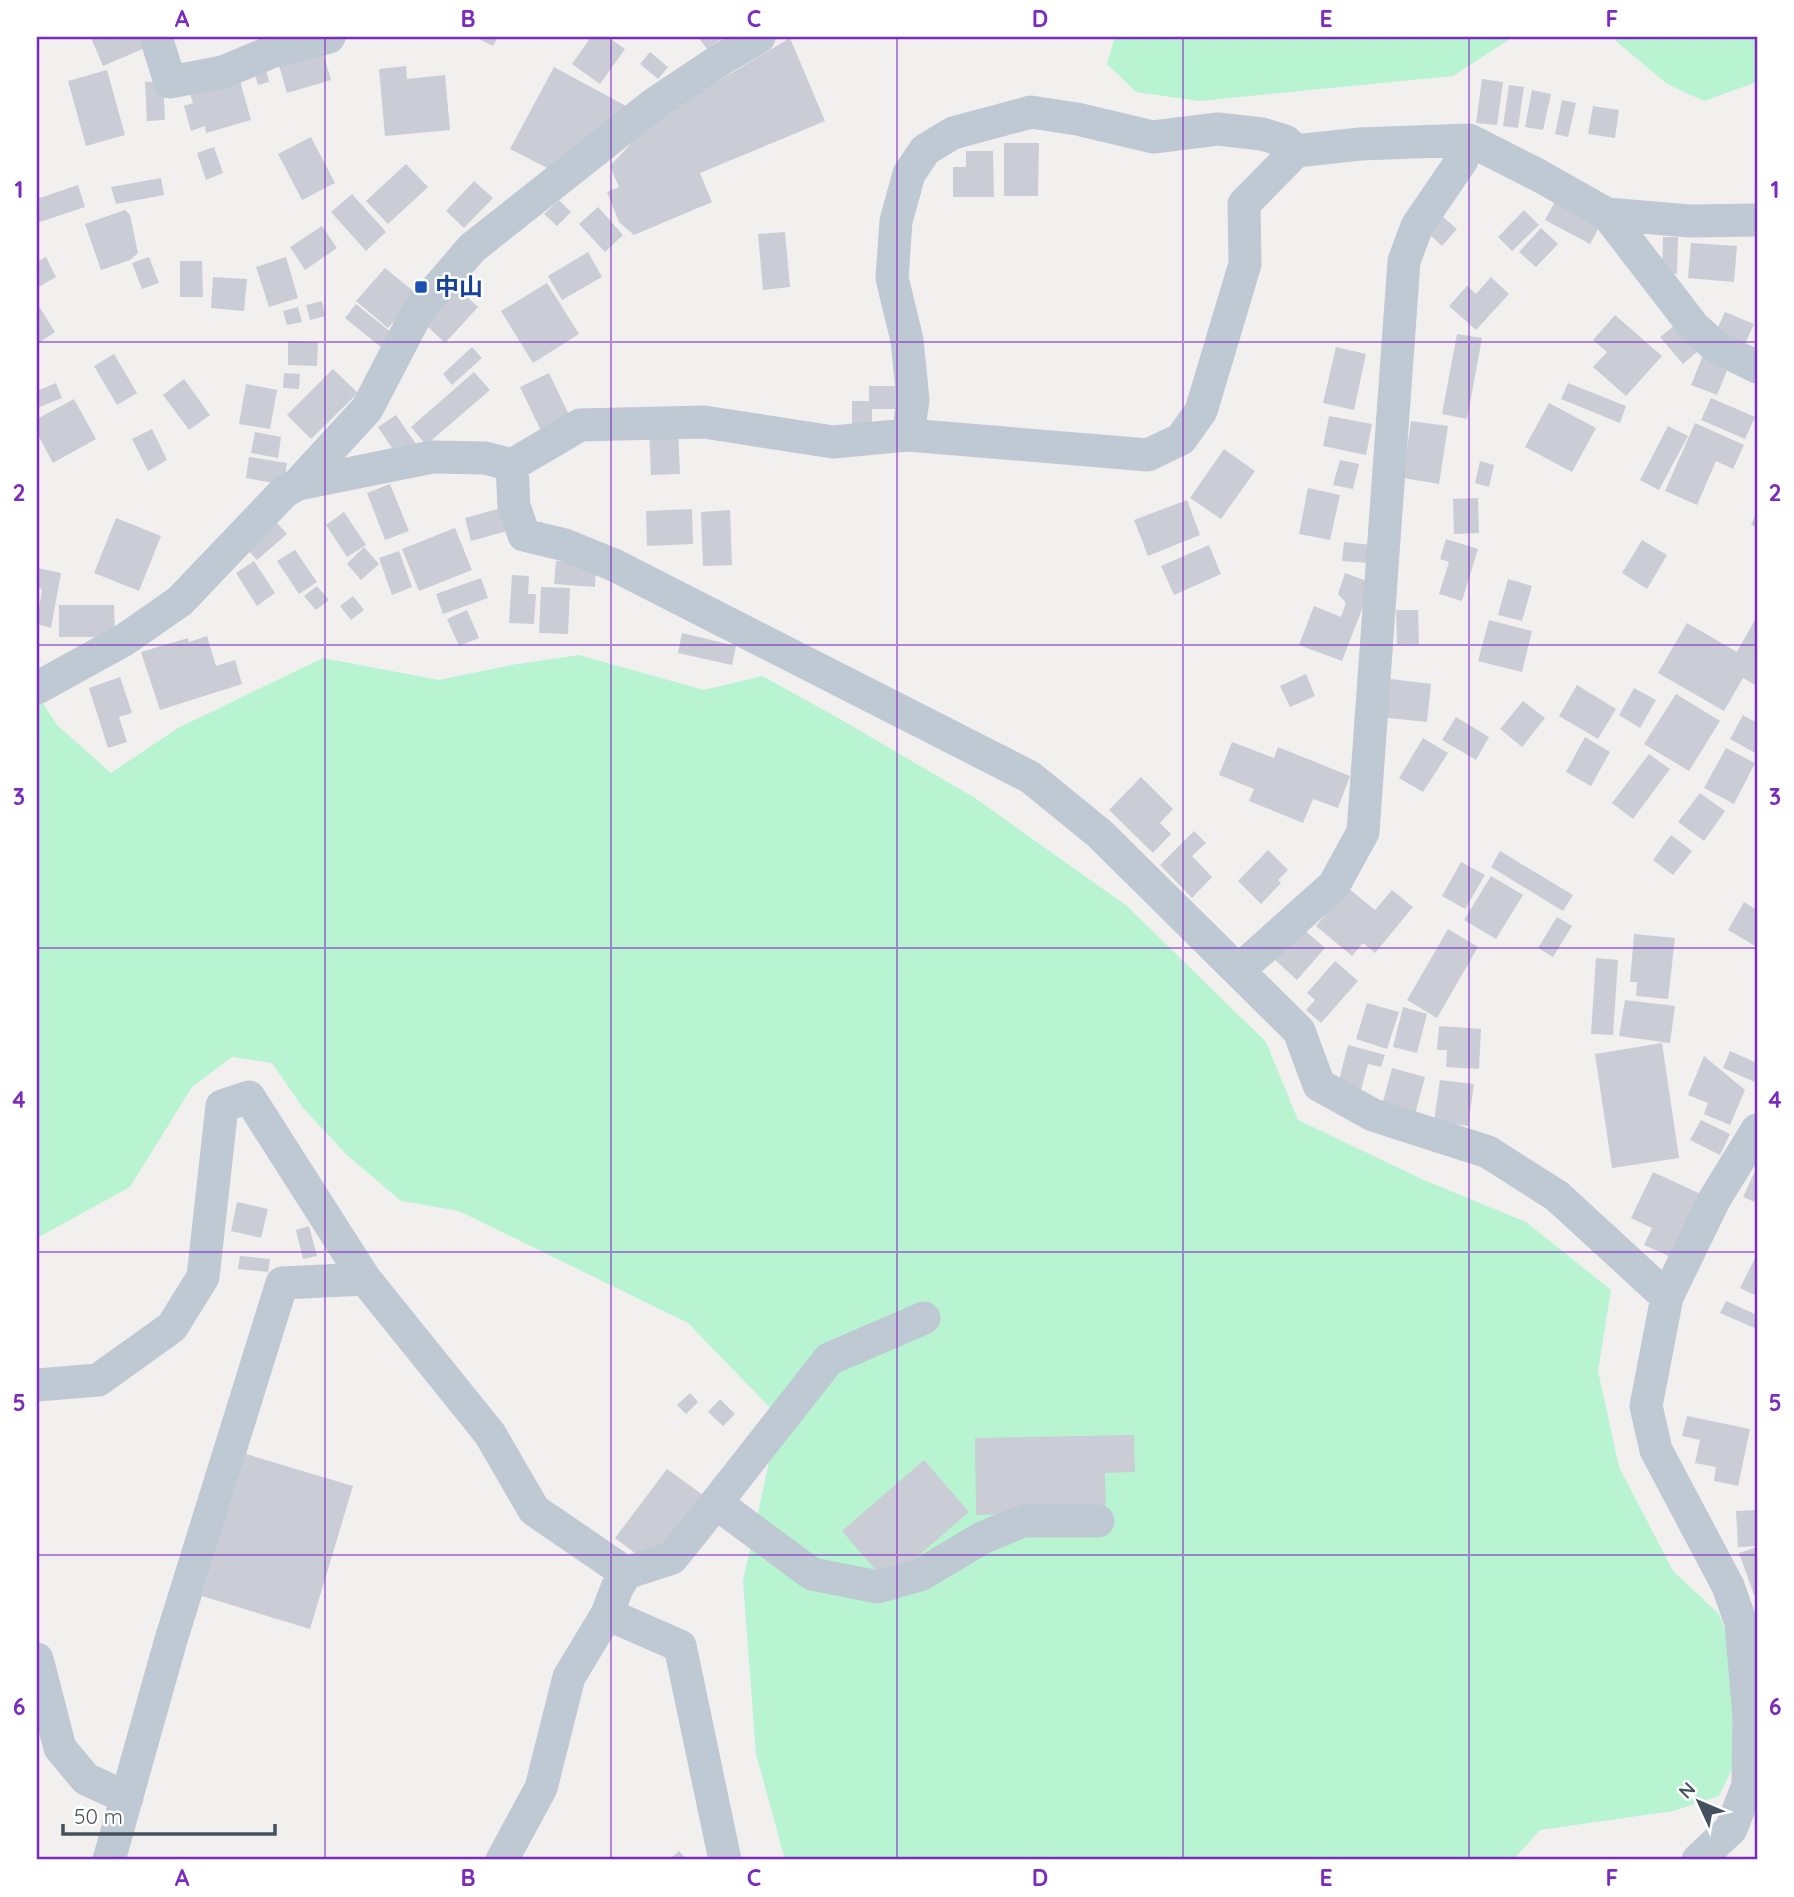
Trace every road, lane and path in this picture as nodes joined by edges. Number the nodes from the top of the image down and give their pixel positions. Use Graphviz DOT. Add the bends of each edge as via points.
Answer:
graph roads {
  1 [pos="156,37"];
  2 [pos="329,37"];
  3 [pos="759,37"];
  4 [pos="1469,140"];
  5 [pos="1296,150"];
  6 [pos="1607,214"];
  7 [pos="1757,220"];
  8 [pos="1757,367"];
  9 [pos="908,435"];
  10 [pos="512,465"];
  11 [pos="298,484"];
  12 [pos="37,688"];
  13 [pos="1239,970"];
  14 [pos="1757,1130"];
  15 [pos="365,1279"];
  16 [pos="1667,1297"];
  17 [pos="924,1318"];
  18 [pos="38,1390"];
  19 [pos="716,1503"];
  20 [pos="1098,1521"];
  21 [pos="626,1573"];
  22 [pos="607,1614"];
  23 [pos="1749,1622"];
  24 [pos="37,1659"];
  25 [pos="127,1798"];
  26 [pos="109,1860"];
  27 [pos="502,1860"];
  28 [pos="725,1860"];
  29 [pos="1698,1860"];
  1 -- 2 [label="street" via="170,82 223,72 271,52"];
  3 -- 11 [label="street" via="654,104 472,248 418,311 366,409"];
  4 -- 5 [label="street"];
  4 -- 6 [label="street"];
  4 -- 13 [label="street" via="1462,160 1418,226 1404,261 1363,832 1334,885"];
  5 -- 9 [label="street" via="1244,204 1245,264 1201,411 1181,439 1148,455"];
  5 -- 9 [label="street" via="1262,134 1218,129 1153,136 1031,112 953,133 925,150 909,174 896,221 892,278 907,340 913,400"];
  6 -- 7 [label="street" via="1690,221"];
  6 -- 8 [label="street" via="1694,327 1716,346"];
  9 -- 10 [label="street" via="833,442 704,422 580,425"];
  10 -- 11 [label="street" via="485,458 432,457"];
  10 -- 13 [label="street" via="514,506 524,535 614,565 1030,777 1100,834"];
  11 -- 12 [label="street" via="284,492 180,601 124,640"];
  13 -- 16 [label="street" via="1299,1031 1320,1085 1373,1115 1488,1152 1557,1196"];
  14 -- 16 [label="street" via="1714,1200"];
  15 -- 18 [label="street" via="249,1097 222,1106 203,1277 172,1327 98,1380"];
  15 -- 21 [label="street" via="490,1434 534,1510"];
  15 -- 25 [label="street" via="282,1283"];
  16 -- 23 [label="street" via="1646,1406 1656,1450"];
  17 -- 19 [label="street" via="829,1359"];
  19 -- 20 [label="street" via="812,1574 878,1587 920,1575 982,1538 1023,1521"];
  19 -- 21 [label="street" via="672,1558"];
  21 -- 22 [label="street"];
  22 -- 27 [label="street" via="569,1677 541,1788"];
  22 -- 28 [label="street" via="680,1646"];
  23 -- 29 [label="street" via="1748,1785 1731,1829"];
  24 -- 25 [label="street" via="60,1748 86,1779"];
  25 -- 26 [label="street"];
}
